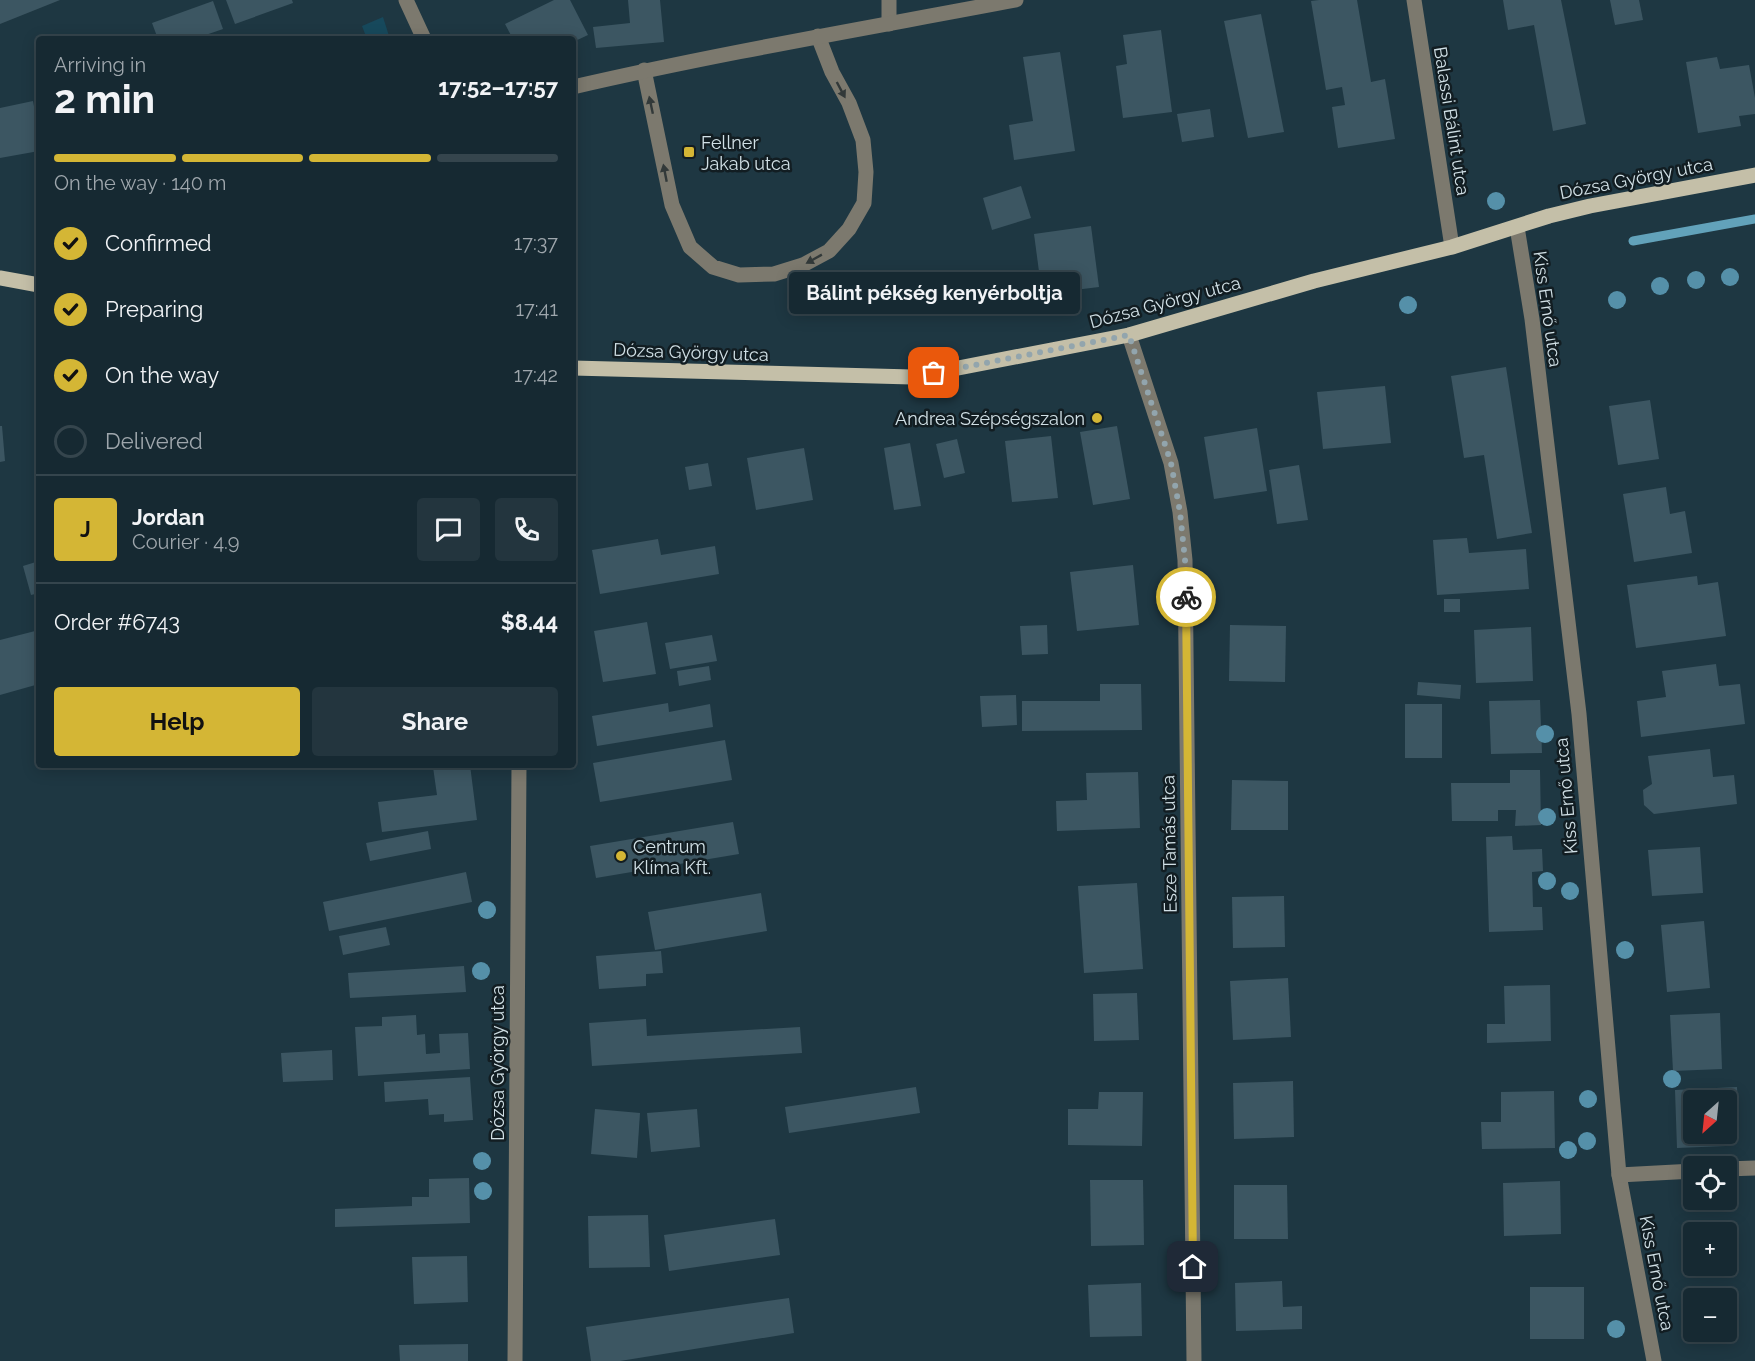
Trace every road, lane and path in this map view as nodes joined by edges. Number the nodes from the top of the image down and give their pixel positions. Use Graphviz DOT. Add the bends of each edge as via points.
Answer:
graph roads {
  1 [pos="406,0"];
  2 [pos="889,0"];
  3 [pos="1016,0"];
  4 [pos="1414,0"];
  5 [pos="889,24"];
  6 [pos="423,36"];
  7 [pos="818,36"];
  8 [pos="644,70"];
  9 [pos="576,86"];
  10 [pos="1755,175"];
  11 [pos="1517,227"];
  12 [pos="1452,247"];
  13 [pos="0,278"];
  14 [pos="36,284"];
  15 [pos="1129,335"];
  16 [pos="576,368"];
  17 [pos="519,768"];
  18 [pos="1755,1168"];
  19 [pos="1737,1169"];
  20 [pos="1683,1172"];
  21 [pos="1618,1175"];
  22 [pos="515,1361"];
  23 [pos="1194,1361"];
  24 [pos="1654,1361"];
  1 -- 6 [label="street"];
  2 -- 5 [label="street"];
  3 -- 5 [label="street"];
  4 -- 12 [label="street, Balassi Bálint utca"];
  5 -- 7 [label="street"];
  7 -- 8 [label="street"];
  7 -- 8 [label="street, one-way" via="863,140 864,203 849,229 829,251 774,274 739,275 713,267 690,248 672,205"];
  8 -- 9 [label="street"];
  10 -- 11 [label="main road, Dózsa György utca" via="1590,206"];
  11 -- 12 [label="main road, Dózsa György utca"];
  11 -- 21 [label="street, Kiss Ernő utca" via="1532,319 1579,714"];
  12 -- 15 [label="main road, Dózsa György utca" via="1314,281"];
  13 -- 14 [label="main road"];
  15 -- 16 [label="main road, Dózsa György utca" via="912,377"];
  15 -- 23 [label="street, Esze Tamás utca" via="1171,463 1185,560"];
  17 -- 22 [label="street, Dózsa György utca"];
  18 -- 19 [label="street"];
  20 -- 21 [label="street"];
  21 -- 24 [label="street, Kiss Ernő utca"];
}
